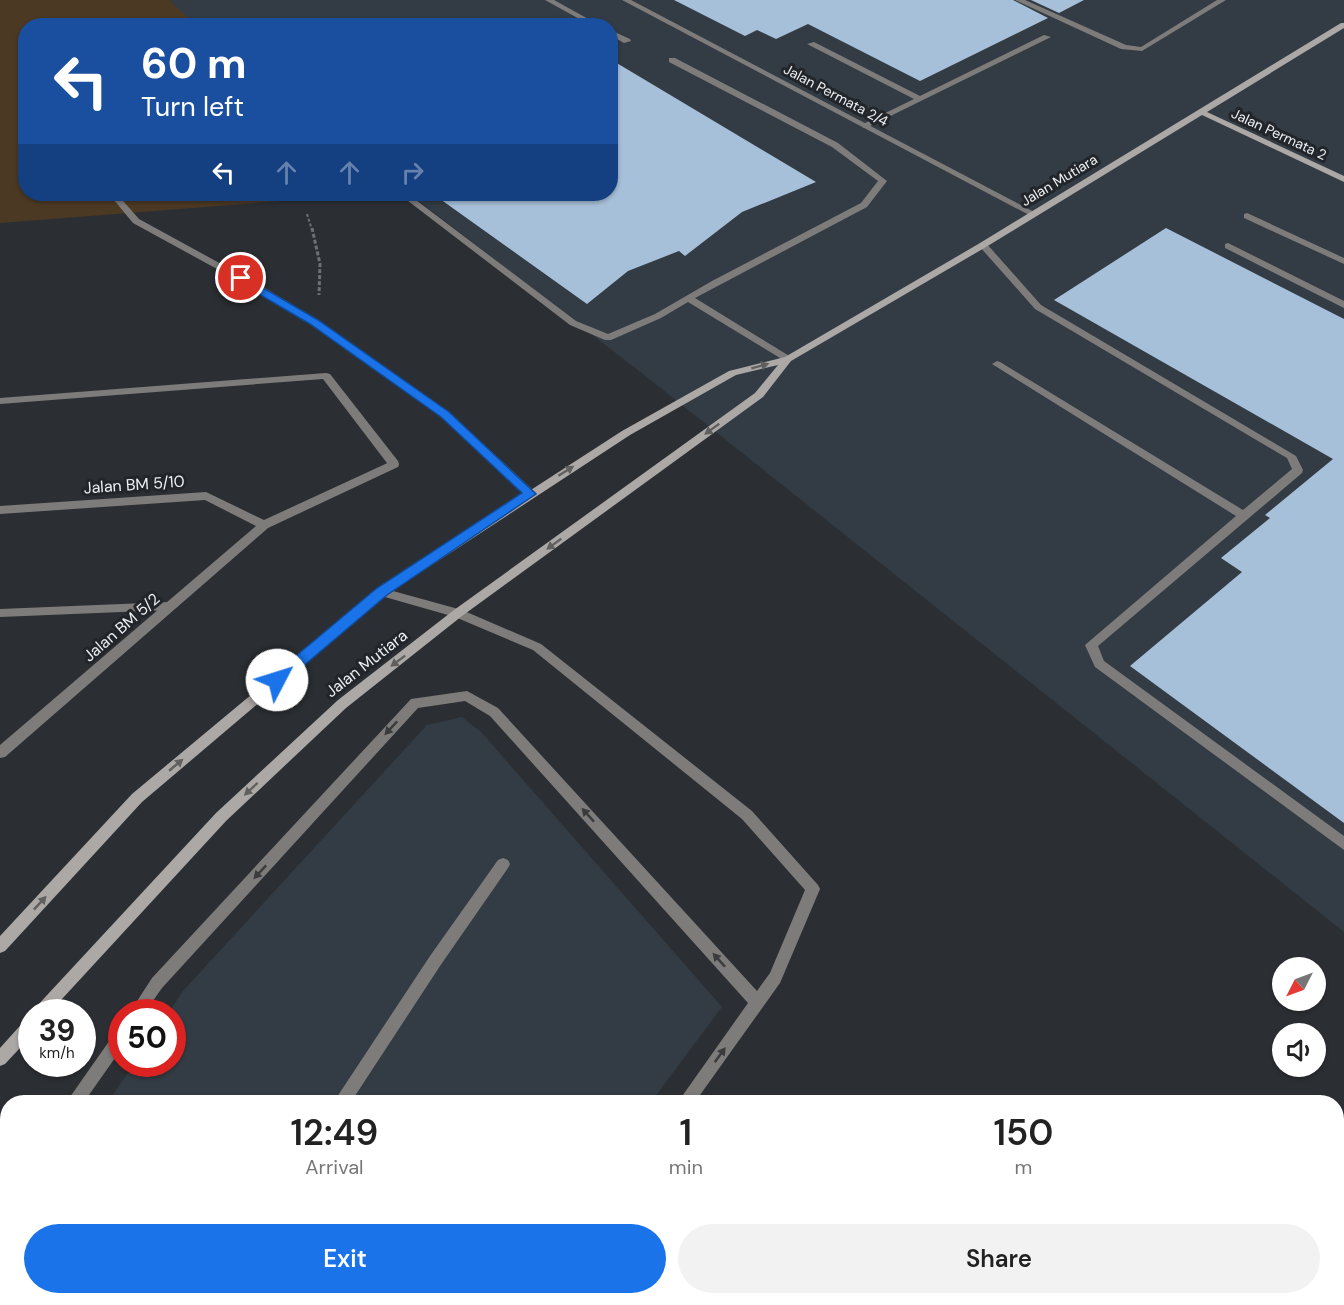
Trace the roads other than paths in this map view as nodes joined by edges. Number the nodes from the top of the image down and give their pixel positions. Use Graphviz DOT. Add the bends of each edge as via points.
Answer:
graph roads {
  1 [pos="549,0"];
  2 [pos="626,0"];
  3 [pos="1019,0"];
  4 [pos="1222,0"];
  5 [pos="583,18"];
  6 [pos="1344,25"];
  7 [pos="618,36"];
  8 [pos="1047,37"];
  9 [pos="627,41"];
  10 [pos="811,44"];
  11 [pos="672,60"];
  12 [pos="919,99"];
  13 [pos="1202,112"];
  14 [pos="866,126"];
  15 [pos="1344,179"];
  16 [pos="119,201"];
  17 [pos="412,201"];
  18 [pos="1034,214"];
  19 [pos="1247,216"];
  20 [pos="983,245"];
  21 [pos="1227,246"];
  22 [pos="1344,261"];
  23 [pos="688,298"];
  24 [pos="1344,305"];
  25 [pos="788,359"];
  26 [pos="997,364"];
  27 [pos="0,401"];
  28 [pos="530,494"];
  29 [pos="0,510"];
  30 [pos="1244,516"];
  31 [pos="264,525"];
  32 [pos="382,592"];
  33 [pos="170,606"];
  34 [pos="0,613"];
  35 [pos="458,613"];
  36 [pos="0,753"];
  37 [pos="1344,844"];
  38 [pos="503,864"];
  39 [pos="0,946"];
  40 [pos="53,999"];
  41 [pos="146,999"];
  42 [pos="758,1003"];
  43 [pos="18,1039"];
  44 [pos="108,1055"];
  45 [pos="0,1059"];
  46 [pos="80,1095"];
  47 [pos="347,1095"];
  48 [pos="691,1095"];
  1 -- 5 [label="street"];
  2 -- 14 [label="street, Jalan Permata 2/4"];
  3 -- 4 [label="street" via="1124,47 1142,49"];
  6 -- 13 [label="main road, Jalan Mutiara"];
  7 -- 9 [label="street"];
  8 -- 12 [label="street"];
  10 -- 12 [label="street"];
  11 -- 23 [label="street" via="835,145 883,182 864,206"];
  12 -- 14 [label="street"];
  13 -- 15 [label="main road, Jalan Permata 2"];
  13 -- 18 [label="main road, Jalan Mutiara"];
  14 -- 18 [label="street, Jalan Permata 2/4"];
  16 -- 28 [label="street" via="136,221 314,322 445,414"];
  17 -- 23 [label="street" via="573,323 608,338"];
  18 -- 20 [label="main road, Jalan Mutiara"];
  19 -- 22 [label="street"];
  20 -- 25 [label="main road, Jalan Mutiara"];
  20 -- 30 [label="street" via="1038,307 1291,456 1298,470"];
  21 -- 24 [label="street"];
  23 -- 25 [label="street"];
  28 -- 25 [label="main road, one-way" via="626,433 733,373"];
  25 -- 35 [label="main road, Jalan Mutiara, one-way" via="759,395"];
  26 -- 30 [label="street"];
  27 -- 31 [label="street, Jalan BM 5/2" via="326,376 394,464"];
  28 -- 32 [label="main road"];
  29 -- 31 [label="street, Jalan BM 5/10" via="206,496"];
  30 -- 37 [label="street" via="1091,645 1099,664"];
  31 -- 33 [label="street, Jalan BM 5/2"];
  32 -- 35 [label="street"];
  39 -- 32 [label="main road, one-way" via="137,798"];
  33 -- 34 [label="street"];
  33 -- 36 [label="street, Jalan BM 5/2"];
  35 -- 40 [label="main road, Jalan Mutiara, one-way" via="342,704 221,817"];
  35 -- 42 [label="street" via="537,647 747,815 813,888 775,978"];
  38 -- 47 [label="street"];
  42 -- 41 [label="street, one-way" via="494,712 467,696 415,703"];
  48 -- 42 [label="street, one-way"];
  43 -- 45 [label="main road"];
  44 -- 46 [label="street"];
}
